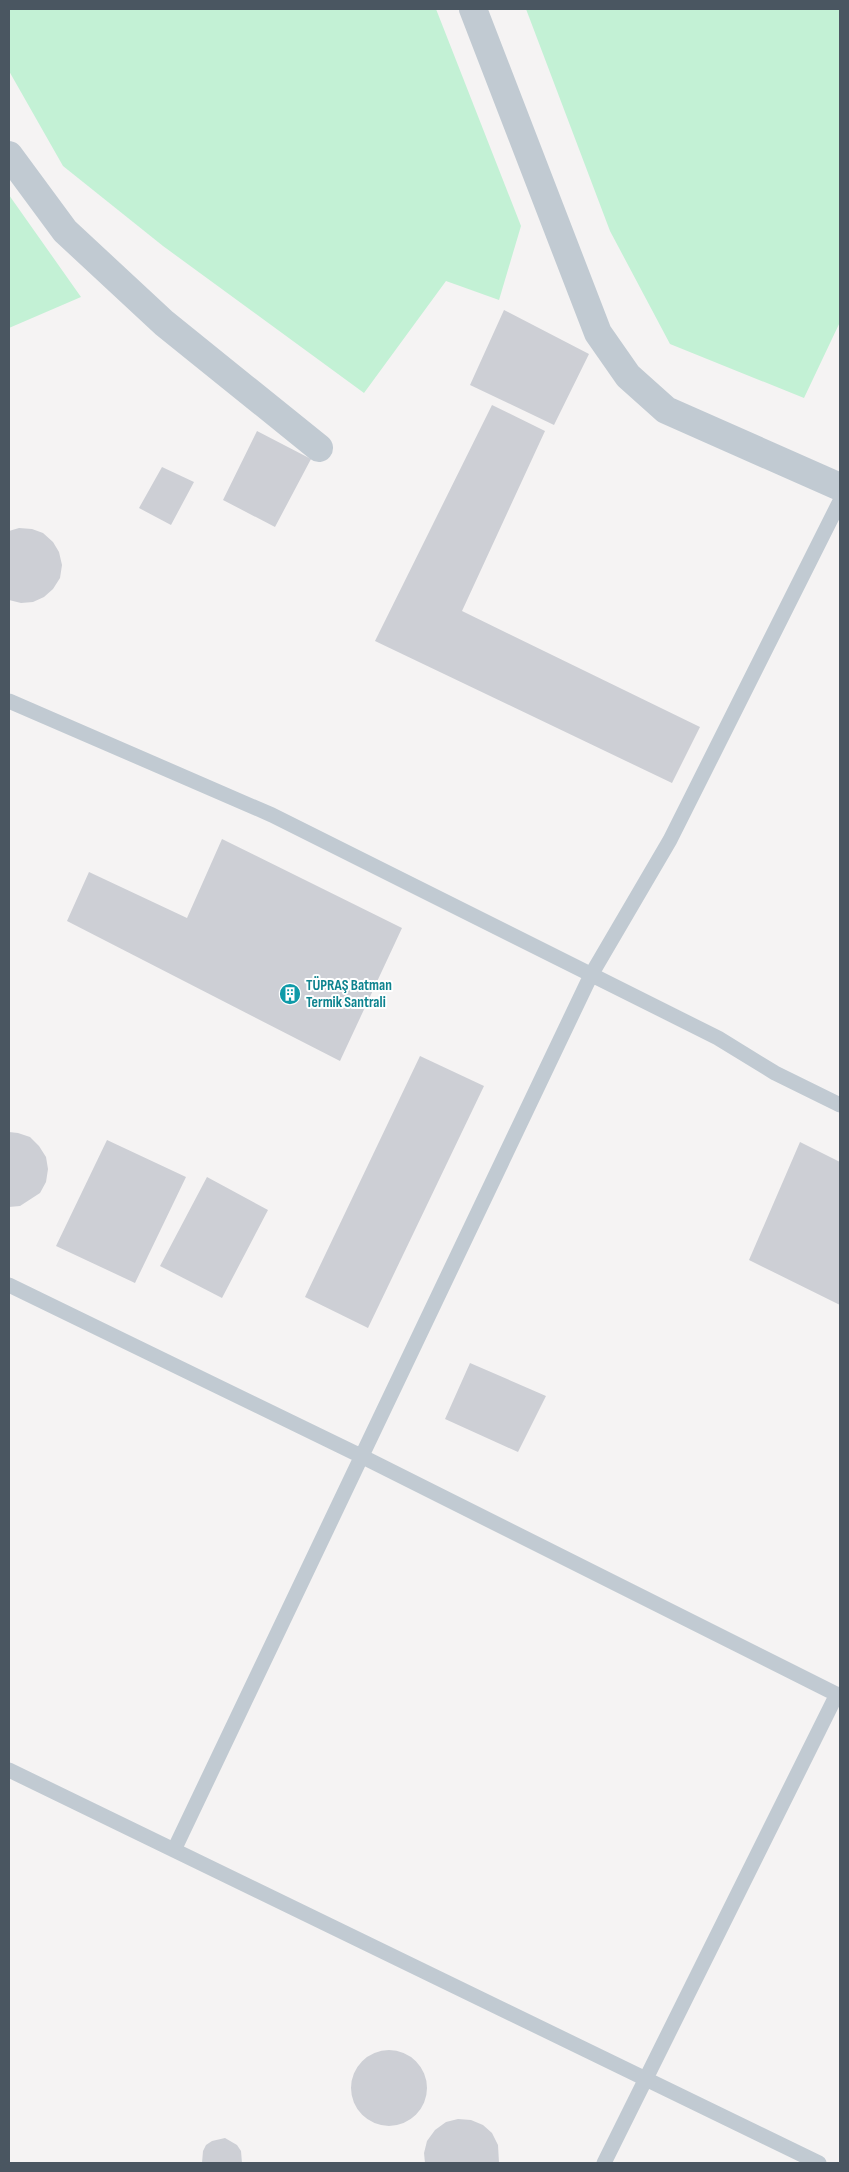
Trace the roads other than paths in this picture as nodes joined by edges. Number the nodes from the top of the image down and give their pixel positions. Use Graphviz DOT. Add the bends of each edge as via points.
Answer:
graph roads {
  1 [pos="473,9"];
  2 [pos="9,155"];
  3 [pos="319,448"];
  4 [pos="840,487"];
  5 [pos="840,501"];
  6 [pos="9,701"];
  7 [pos="591,975"];
  8 [pos="840,1104"];
  9 [pos="9,1284"];
  10 [pos="362,1456"];
  11 [pos="839,1695"];
  12 [pos="9,1770"];
  13 [pos="174,1850"];
  14 [pos="644,2079"];
  15 [pos="604,2163"];
  16 [pos="819,2163"];
  1 -- 4 [label="street" via="598,334 628,376 666,410"];
  2 -- 3 [label="street" via="65,231 164,323"];
  5 -- 7 [label="lane" via="670,840"];
  6 -- 7 [label="lane" via="272,815"];
  7 -- 8 [label="lane"];
  7 -- 10 [label="lane"];
  9 -- 10 [label="lane"];
  10 -- 11 [label="lane"];
  10 -- 13 [label="lane"];
  11 -- 14 [label="lane"];
  12 -- 13 [label="lane"];
  13 -- 14 [label="lane"];
  14 -- 15 [label="lane"];
  14 -- 16 [label="lane"];
}
